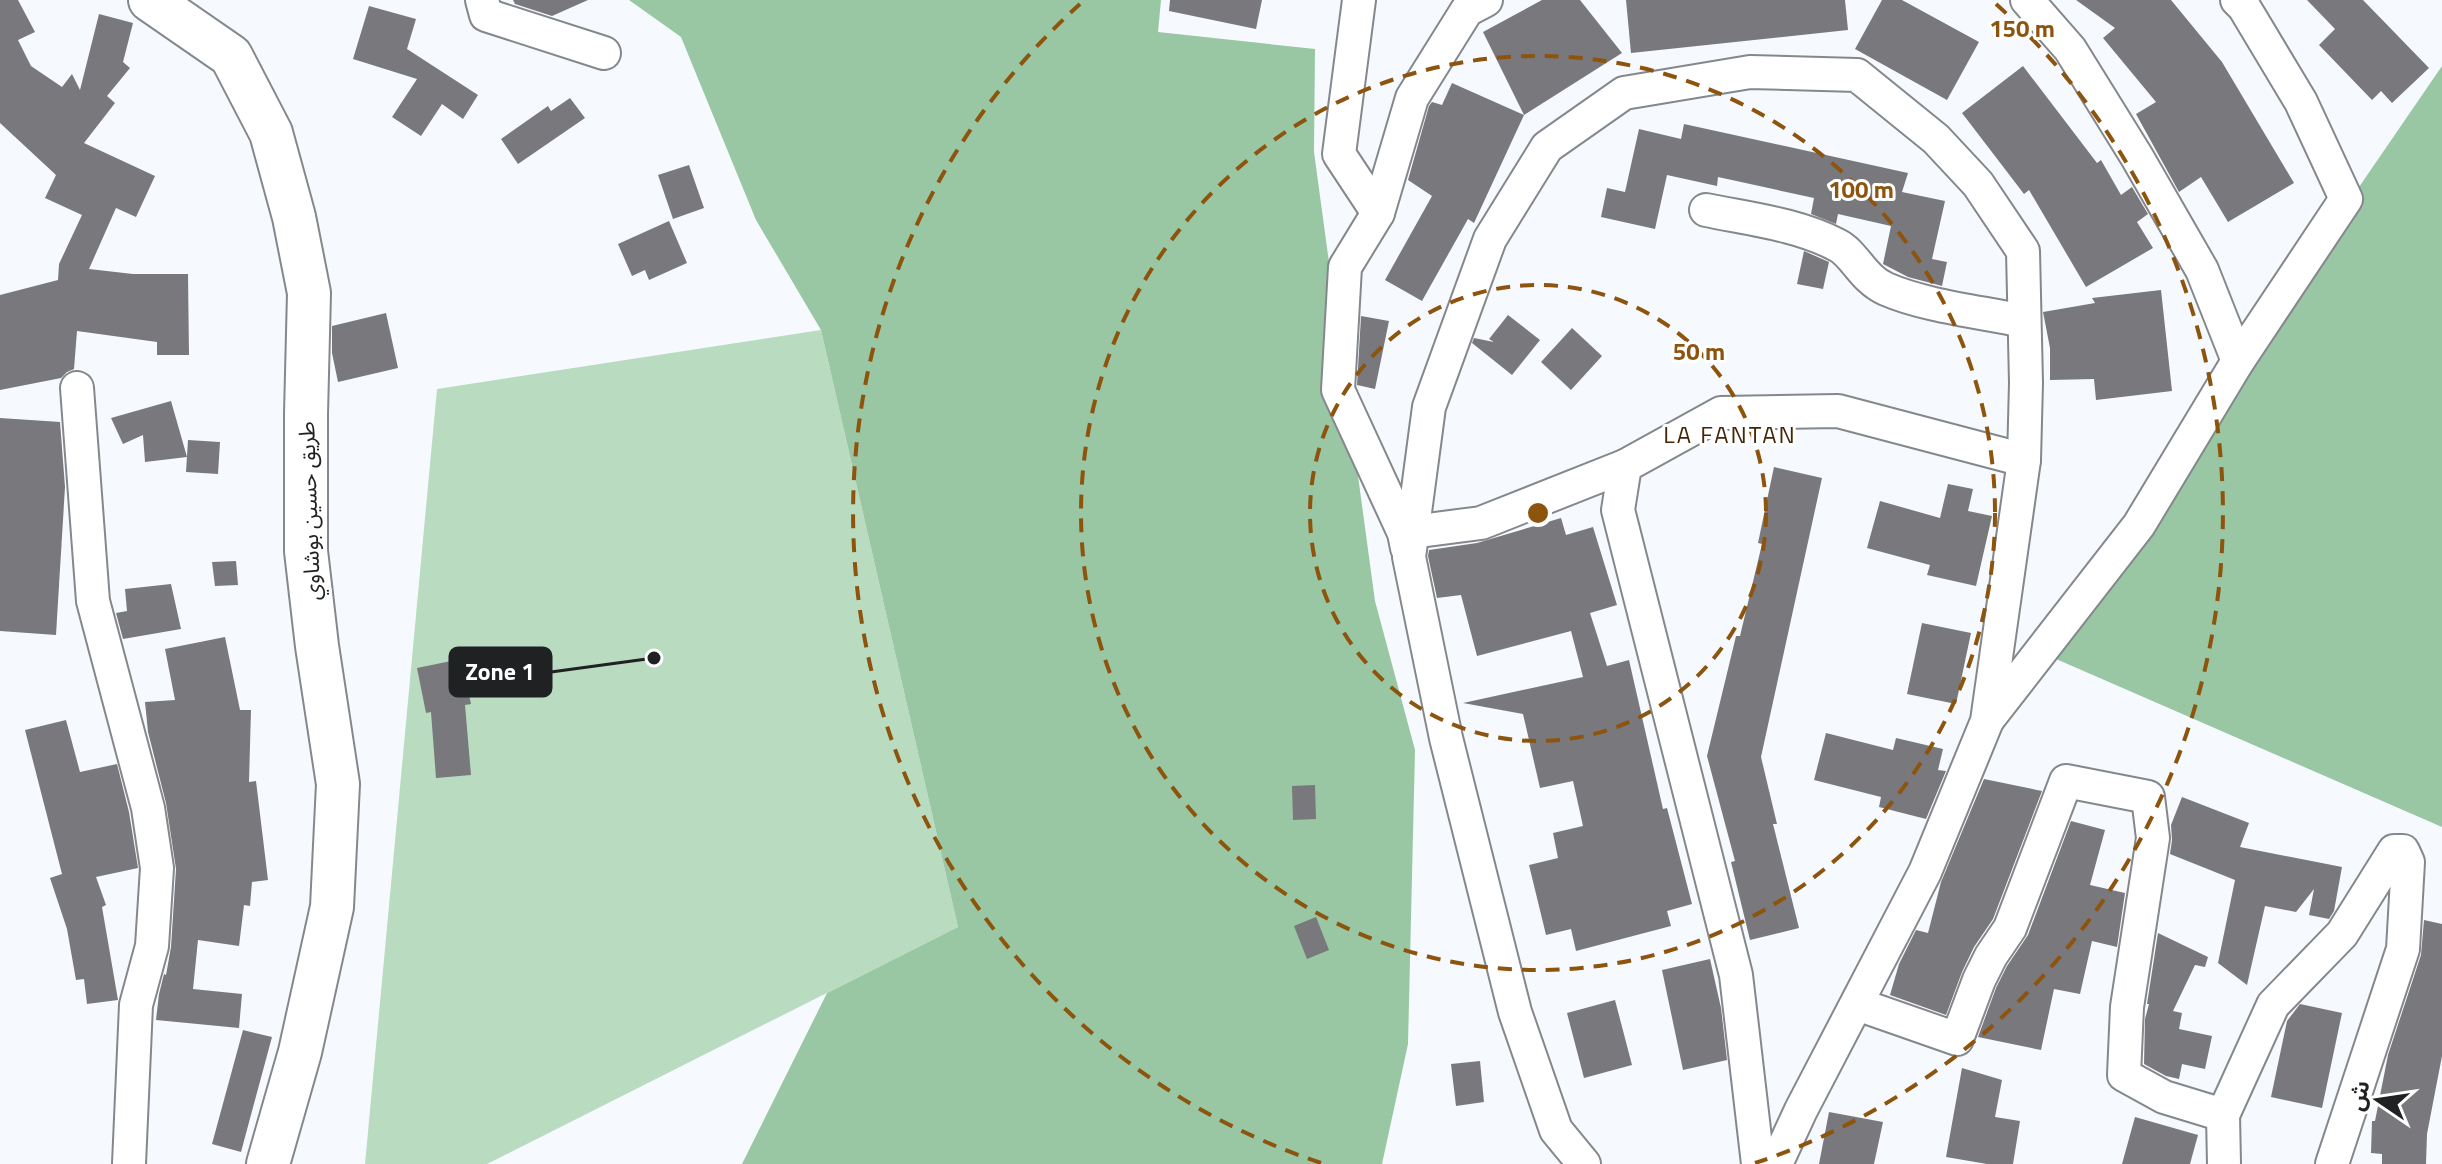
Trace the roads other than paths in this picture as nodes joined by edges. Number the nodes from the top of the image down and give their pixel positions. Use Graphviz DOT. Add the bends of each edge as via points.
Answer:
graph roads {
  1 [pos="150,0"];
  2 [pos="482,0"];
  3 [pos="1359,0"];
  4 [pos="1486,0"];
  5 [pos="2027,0"];
  6 [pos="2237,0"];
  7 [pos="604,53"];
  8 [pos="1706,210"];
  9 [pos="1378,213"];
  10 [pos="2023,321"];
  11 [pos="2238,361"];
  12 [pos="77,388"];
  13 [pos="2024,460"];
  14 [pos="1625,466"];
  15 [pos="1409,540"];
  16 [pos="1987,721"];
  17 [pos="1857,1004"];
  18 [pos="2223,1115"];
  19 [pos="129,1164"];
  20 [pos="268,1164"];
  21 [pos="1584,1164"];
  22 [pos="1758,1164"];
  23 [pos="1776,1164"];
  24 [pos="2224,1164"];
  25 [pos="2332,1164"];
  1 -- 20 [label="street, طريق حسين بوشاوي" via="231,56 271,133 309,293 306,551 338,784 332,907"];
  2 -- 7 [label="street" via="486,15"];
  3 -- 9 [label="street" via="1339,154"];
  4 -- 9 [label="street" via="1467,10 1412,98"];
  5 -- 11 [label="street" via="2070,49 2137,157 2202,270"];
  6 -- 11 [label="street" via="2301,102 2346,199"];
  8 -- 10 [label="street" via="1798,230 1840,246 1881,288 1903,296"];
  9 -- 15 [label="street" via="1345,267 1338,390"];
  10 -- 13 [label="street"];
  10 -- 15 [label="street" via="2023,251 1978,184 1936,139 1857,75 1750,72 1624,93 1547,147 1490,239 1429,407"];
  11 -- 16 [label="street" via="2139,525"];
  12 -- 19 [label="street" via="93,601 148,808 157,868 152,946 136,1005"];
  13 -- 14 [label="street" via="1838,411 1809,411 1721,413"];
  13 -- 16 [label="street"];
  14 -- 15 [label="street" via="1481,523"];
  14 -- 22 [label="street" via="1618,510 1736,975"];
  15 -- 21 [label="street" via="1446,738 1515,1012 1556,1130"];
  16 -- 17 [label="street" via="1925,872"];
  17 -- 18 [label="street" via="1957,1039 1979,980 2010,928 2066,781 2148,797 2153,838 2127,1007 2124,1075 2164,1097"];
  17 -- 23 [label="street"];
  18 -- 24 [label="street"];
  18 -- 25 [label="street" via="2273,1005 2342,934 2394,851 2403,851 2408,862 2403,949"];
}
